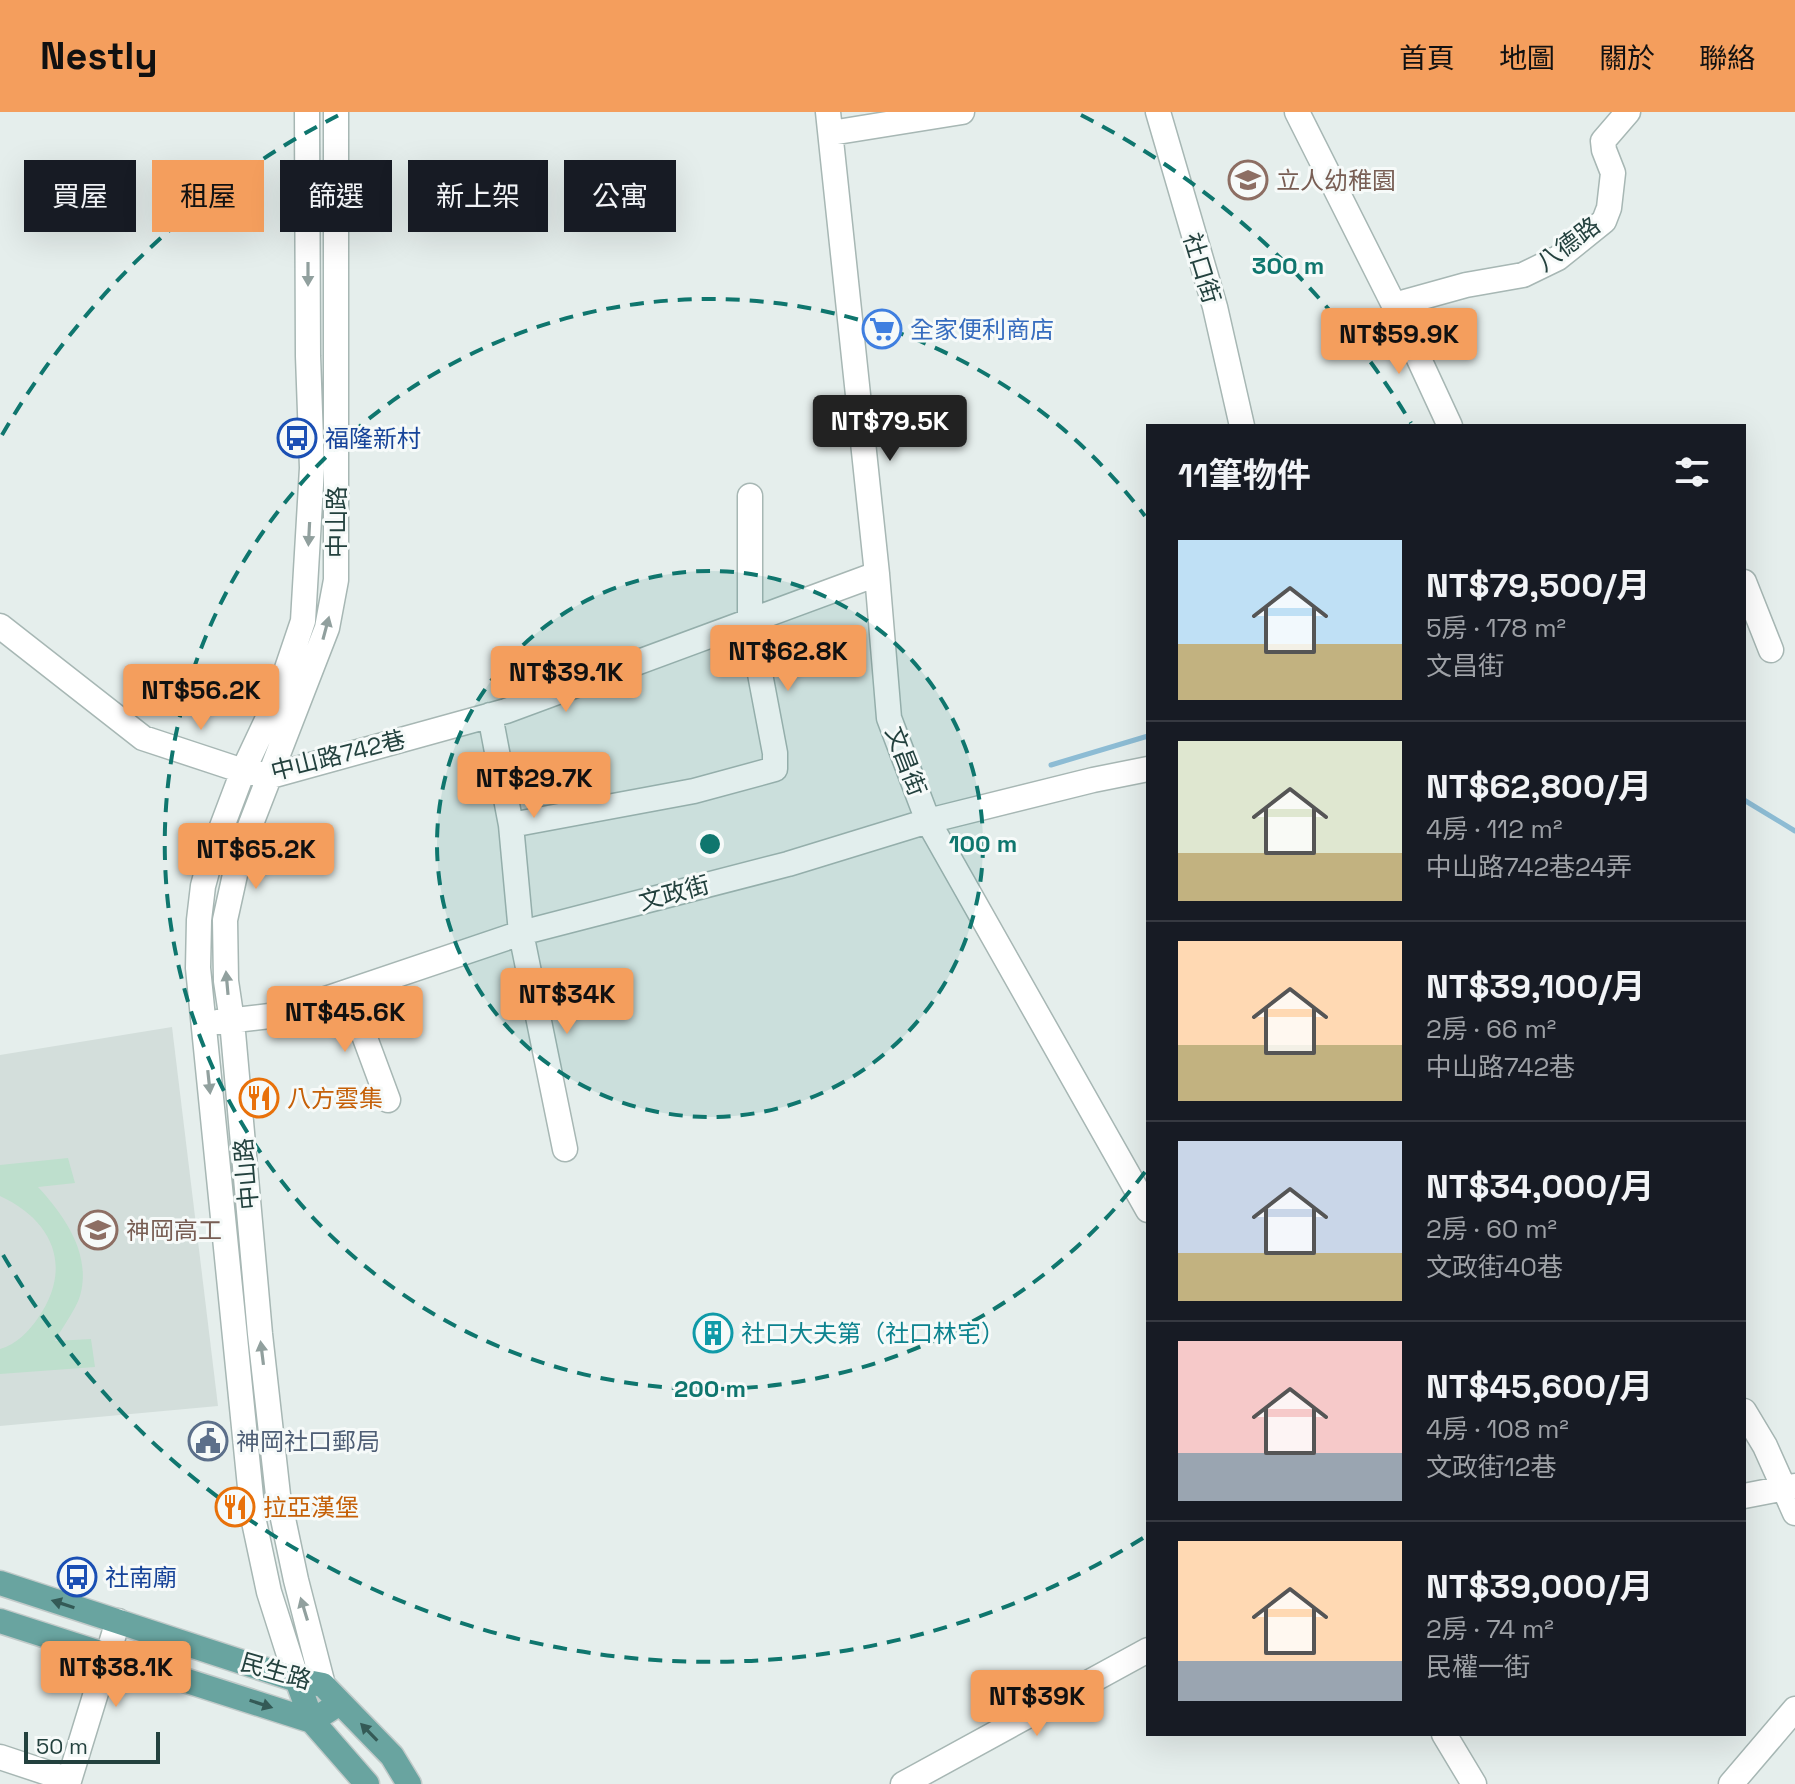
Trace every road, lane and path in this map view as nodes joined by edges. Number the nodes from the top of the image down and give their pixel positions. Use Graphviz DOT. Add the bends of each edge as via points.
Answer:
graph roads {
  1 [pos="307,112"];
  2 [pos="336,112"];
  3 [pos="962,112"];
  4 [pos="1158,112"];
  5 [pos="1297,112"];
  6 [pos="1628,112"];
  7 [pos="829,123"];
  8 [pos="1394,305"];
  9 [pos="1242,424"];
  10 [pos="1449,424"];
  11 [pos="750,496"];
  12 [pos="877,574"];
  13 [pos="1746,587"];
  14 [pos="750,621"];
  15 [pos="0,626"];
  16 [pos="1771,650"];
  17 [pos="490,715"];
  18 [pos="1146,769"];
  19 [pos="243,771"];
  20 [pos="271,776"];
  21 [pos="928,821"];
  22 [pos="511,825"];
  23 [pos="521,933"];
  24 [pos="348,992"];
  25 [pos="232,1021"];
  26 [pos="204,1024"];
  27 [pos="388,1100"];
  28 [pos="565,1149"];
  29 [pos="1146,1206"];
  30 [pos="1746,1414"];
  31 [pos="1789,1487"];
  32 [pos="1746,1496"];
  33 [pos="1795,1513"];
  34 [pos="0,1583"];
  35 [pos="0,1621"];
  36 [pos="118,1621"];
  37 [pos="1146,1651"];
  38 [pos="108,1656"];
  39 [pos="297,1680"];
  40 [pos="323,1685"];
  41 [pos="340,1703"];
  42 [pos="1795,1709"];
  43 [pos="312,1721"];
  44 [pos="1445,1736"];
  45 [pos="0,1757"];
  46 [pos="69,1782"];
  47 [pos="367,1784"];
  48 [pos="409,1784"];
  49 [pos="903,1784"];
  50 [pos="1474,1784"];
  51 [pos="1731,1784"];
  1 -- 19 [label="street, 中山路, one-way" via="312,468 307,582 299,634 276,701"];
  20 -- 2 [label="street, 中山路, one-way" via="327,628 336,580"];
  3 -- 7 [label="street"];
  4 -- 9 [label="street, 社口街" via="1215,307"];
  5 -- 8 [label="street"];
  6 -- 8 [label="street, 八德路" via="1603,141 1613,173 1604,221 1536,271"];
  7 -- 12 [label="street, 文昌街"];
  8 -- 10 [label="street"];
  11 -- 14 [label="street"];
  12 -- 14 [label="street, 中山路742巷"];
  12 -- 21 [label="street, 文昌街" via="889,718"];
  13 -- 16 [label="street"];
  14 -- 17 [label="street, 中山路742巷"];
  14 -- 22 [label="street" via="775,769 694,791"];
  15 -- 19 [label="street, 中山路742巷" via="143,738"];
  17 -- 20 [label="street, 中山路742巷"];
  17 -- 22 [label="street"];
  18 -- 21 [label="street, 文政街"];
  19 -- 20 [label="street, 中山路742巷"];
  19 -- 26 [label="street, 中山路" via="203,886 198,968"];
  25 -- 20 [label="street, 中山路, one-way" via="225,920 240,852"];
  21 -- 23 [label="street, 文政街" via="788,864"];
  21 -- 29 [label="street, 文昌街"];
  22 -- 23 [label="street"];
  23 -- 24 [label="street, 文政街"];
  23 -- 28 [label="street"];
  24 -- 25 [label="street, 文政街" via="278,1015"];
  24 -- 27 [label="street"];
  25 -- 26 [label="street, 文政街"];
  40 -- 25 [label="street, 中山路, one-way" via="278,1495"];
  26 -- 39 [label="street, 中山路, one-way" via="253,1517 269,1592"];
  30 -- 31 [label="street"];
  31 -- 32 [label="street"];
  31 -- 33 [label="street"];
  36 -- 34 [label="main road, 民生路, one-way"];
  35 -- 38 [label="main road, 民生路"];
  36 -- 38 [label="street"];
  36 -- 39 [label="main road, 民生路"];
  37 -- 49 [label="street"];
  38 -- 43 [label="main road, 民生路, one-way"];
  38 -- 46 [label="street"];
  39 -- 40 [label="main road, 民生路"];
  39 -- 43 [label="main road, 中山路"];
  40 -- 41 [label="main road, 中山路"];
  41 -- 43 [label="main road, 民生路"];
  48 -- 41 [label="main road, 中山路, one-way" via="392,1756"];
  42 -- 51 [label="street"];
  43 -- 47 [label="main road, 中山路"];
  44 -- 50 [label="street"];
  45 -- 46 [label="street"];
}
